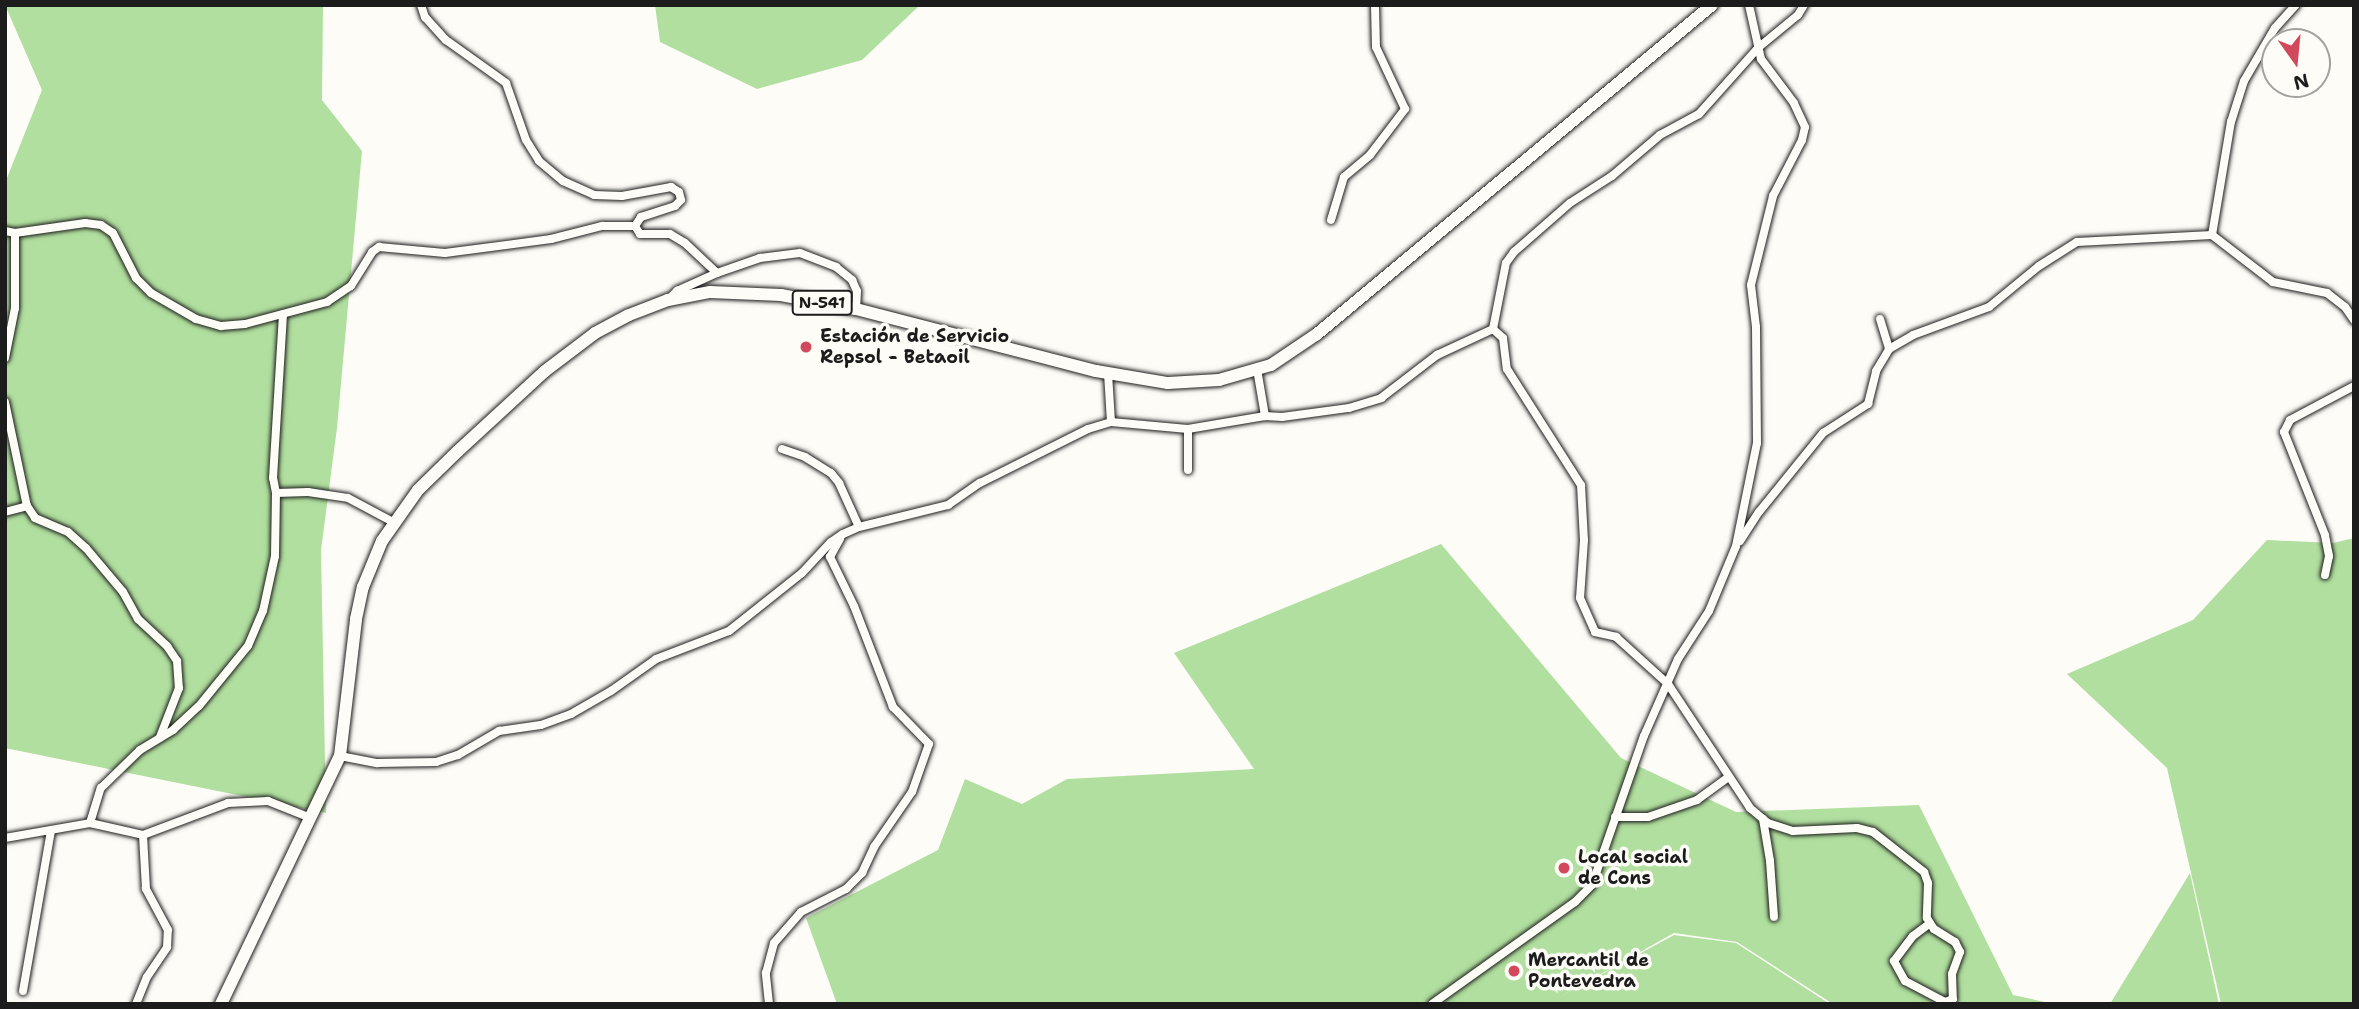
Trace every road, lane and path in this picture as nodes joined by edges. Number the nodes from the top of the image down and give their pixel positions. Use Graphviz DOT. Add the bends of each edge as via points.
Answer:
graph roads {
  1 [pos="421,5"];
  2 [pos="1375,5"];
  3 [pos="1712,5"];
  4 [pos="1749,5"];
  5 [pos="1804,5"];
  6 [pos="2296,5"];
  7 [pos="1759,47"];
  8 [pos="1331,220"];
  9 [pos="635,226"];
  10 [pos="5,230"];
  11 [pos="15,233"];
  12 [pos="2212,235"];
  13 [pos="717,273"];
  14 [pos="668,300"];
  15 [pos="856,309"];
  16 [pos="283,314"];
  17 [pos="1880,319"];
  18 [pos="2354,320"];
  19 [pos="1493,329"];
  20 [pos="1889,349"];
  21 [pos="5,358"];
  22 [pos="1257,369"];
  23 [pos="1108,373"];
  24 [pos="2354,386"];
  25 [pos="5,402"];
  26 [pos="1265,416"];
  27 [pos="1111,422"];
  28 [pos="1188,429"];
  29 [pos="782,449"];
  30 [pos="1188,470"];
  31 [pos="276,493"];
  32 [pos="27,506"];
  33 [pos="5,512"];
  34 [pos="393,522"];
  35 [pos="859,527"];
  36 [pos="843,534"];
  37 [pos="1737,547"];
  38 [pos="2325,575"];
  39 [pos="1668,684"];
  40 [pos="160,737"];
  41 [pos="340,756"];
  42 [pos="1729,777"];
  43 [pos="1615,817"];
  44 [pos="311,818"];
  45 [pos="1763,818"];
  46 [pos="90,824"];
  47 [pos="51,830"];
  48 [pos="143,835"];
  49 [pos="5,838"];
  50 [pos="1774,917"];
  51 [pos="1930,923"];
  52 [pos="23,992"];
  53 [pos="136,1004"];
  54 [pos="221,1004"];
  55 [pos="769,1004"];
  56 [pos="1432,1004"];
  1 -- 9 [label="street" via="425,17 446,40 506,83 526,140 539,161 563,181 594,195 622,196 671,187 679,192 681,200 675,206 640,218"];
  2 -- 8 [label="street" via="1376,47 1405,109 1370,155 1344,177"];
  3 -- 22 [label="highway, N-541" via="1317,334 1271,365"];
  4 -- 7 [label="street"];
  5 -- 7 [label="street"];
  6 -- 12 [label="street" via="2275,28 2244,81 2231,122"];
  7 -- 19 [label="street" via="1699,114 1660,135 1612,176 1570,202 1514,252 1506,263"];
  7 -- 37 [label="street" via="1761,59 1794,103 1805,127 1773,196 1751,285 1757,443"];
  9 -- 13 [label="street" via="640,234 670,234"];
  9 -- 16 [label="street" via="602,226 551,239 445,253 379,247 351,286 327,302"];
  10 -- 11 [label="street"];
  11 -- 16 [label="street" via="101,225 113,233 136,278 151,293 196,319 221,326"];
  11 -- 21 [label="street" via="15,308"];
  12 -- 18 [label="street" via="2273,282 2327,293"];
  12 -- 20 [label="street" via="2077,242 1995,303"];
  13 -- 14 [label="street" via="677,290"];
  13 -- 15 [label="street" via="760,258 800,253 836,267 852,280"];
  14 -- 15 [label="highway, N-541" via="710,292 781,295"];
  14 -- 34 [label="highway, N-541" via="595,333 545,370 418,490"];
  15 -- 23 [label="highway, N-541"];
  16 -- 31 [label="street" via="273,478"];
  17 -- 20 [label="street"];
  19 -- 26 [label="street" via="1437,355 1366,405"];
  19 -- 39 [label="street" via="1503,338 1507,369 1581,485 1580,598 1595,632 1616,637"];
  20 -- 37 [label="street" via="1876,371 1868,404 1822,433"];
  22 -- 23 [label="highway, N-541" via="1219,380 1168,383"];
  22 -- 26 [label="street"];
  23 -- 27 [label="street"];
  24 -- 38 [label="street" via="2290,420 2284,432 2325,535 2329,556"];
  25 -- 32 [label="street"];
  26 -- 28 [label="street"];
  27 -- 28 [label="street"];
  27 -- 35 [label="street" via="1064,440 980,483 948,505"];
  28 -- 30 [label="street"];
  29 -- 35 [label="street" via="831,473"];
  31 -- 34 [label="street" via="348,498"];
  31 -- 40 [label="street" via="275,556 263,611 248,646 199,706"];
  32 -- 33 [label="street"];
  32 -- 40 [label="street" via="35,518 68,532 86,548 123,592 138,619 177,661 179,688"];
  34 -- 41 [label="highway, N-541" via="363,587"];
  35 -- 36 [label="street"];
  36 -- 41 [label="street" via="729,631 656,659 571,714 541,725 499,731 436,762 377,763"];
  36 -- 55 [label="street" via="830,554 831,563 854,606 893,707 929,744 912,792 862,873 846,889 801,912 774,943 766,973"];
  37 -- 39 [label="street" via="1709,611 1678,659"];
  39 -- 42 [label="street"];
  39 -- 43 [label="street"];
  40 -- 46 [label="street" via="100,788"];
  41 -- 44 [label="highway, N-541"];
  42 -- 43 [label="street" via="1697,800 1647,817"];
  42 -- 45 [label="street" via="1750,808"];
  43 -- 56 [label="street" via="1592,885"];
  44 -- 48 [label="street" via="268,801 228,803"];
  44 -- 54 [label="highway, N-541"];
  45 -- 50 [label="street"];
  45 -- 51 [label="street" via="1793,831 1857,828 1873,832 1924,872"];
  46 -- 47 [label="street"];
  46 -- 48 [label="street"];
  47 -- 49 [label="street"];
  47 -- 52 [label="street"];
  48 -- 53 [label="street" via="146,889 168,930 167,947"];
  51 -- 51 [label="street" via="1955,942 1960,952 1952,974 1952,999 1945,1002 1906,981 1894,961"];
}
